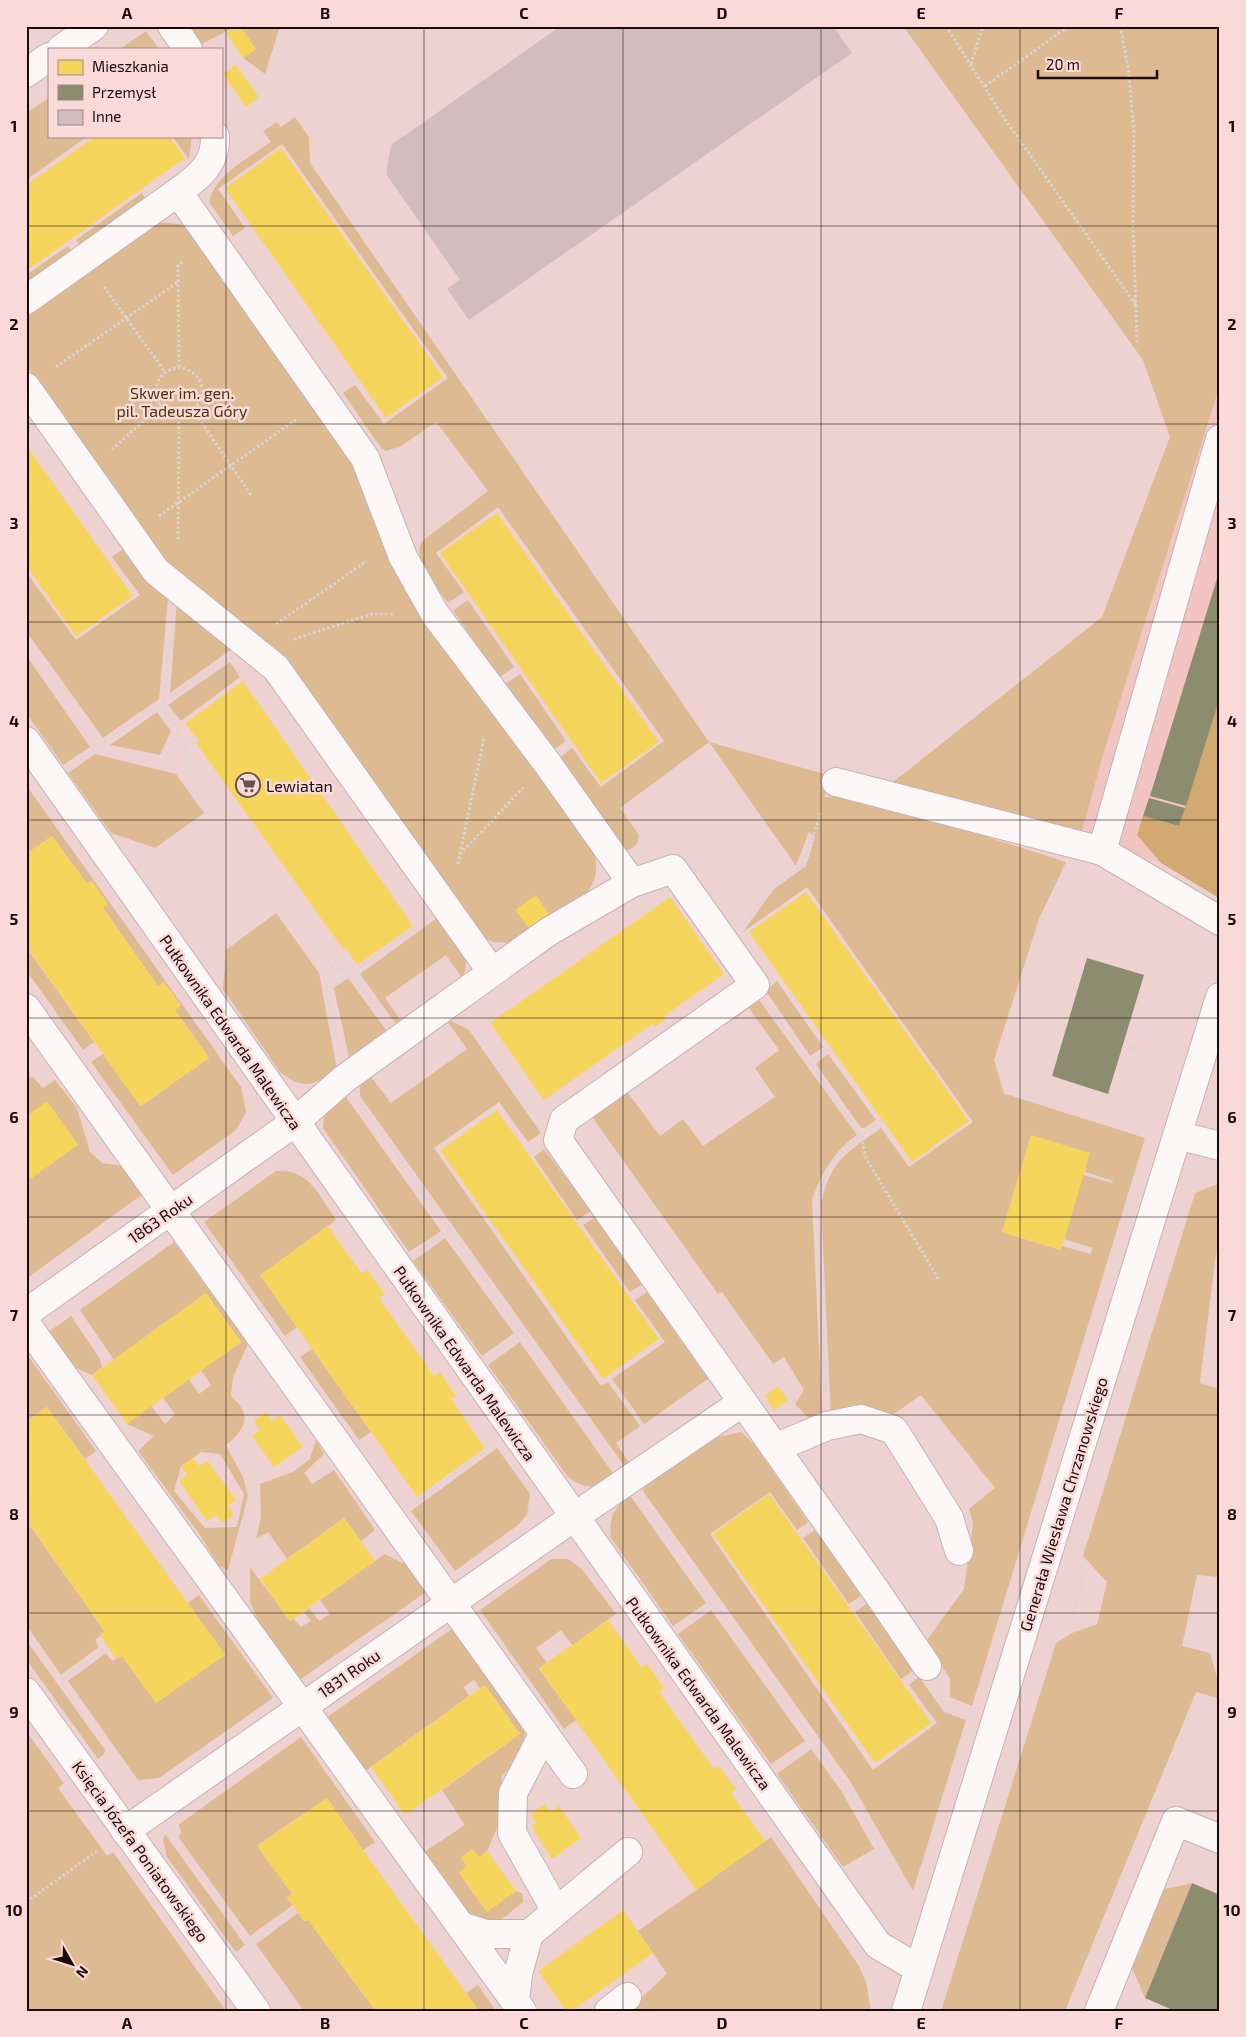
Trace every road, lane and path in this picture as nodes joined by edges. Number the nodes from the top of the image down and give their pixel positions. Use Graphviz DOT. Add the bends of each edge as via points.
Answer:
graph roads {
  1 [pos="94,26"];
  2 [pos="172,26"];
  3 [pos="946,26"];
  4 [pos="983,26"];
  5 [pos="1069,26"];
  6 [pos="1120,26"];
  7 [pos="62,48"];
  8 [pos="187,48"];
  9 [pos="48,58"];
  10 [pos="971,65"];
  11 [pos="26,73"];
  12 [pos="985,86"];
  13 [pos="215,138"];
  14 [pos="178,192"];
  15 [pos="213,241"];
  16 [pos="84,258"];
  17 [pos="178,282"];
  18 [pos="26,300"];
  19 [pos="1136,305"];
  20 [pos="127,318"];
  21 [pos="1137,343"];
  22 [pos="179,367"];
  23 [pos="165,372"];
  24 [pos="26,387"];
  25 [pos="161,404"];
  26 [pos="193,410"];
  27 [pos="179,414"];
  28 [pos="300,417"];
  29 [pos="1220,439"];
  30 [pos="231,466"];
  31 [pos="84,469"];
  32 [pos="251,495"];
  33 [pos="180,502"];
  34 [pos="131,536"];
  35 [pos="177,547"];
  36 [pos="435,614"];
  37 [pos="173,617"];
  38 [pos="247,644"];
  39 [pos="494,691"];
  40 [pos="179,731"];
  41 [pos="26,741"];
  42 [pos="547,763"];
  43 [pos="164,764"];
  44 [pos="192,771"];
  45 [pos="836,782"];
  46 [pos="1102,851"];
  47 [pos="460,854"];
  48 [pos="632,883"];
  49 [pos="445,906"];
  50 [pos="289,910"];
  51 [pos="1220,921"];
  52 [pos="747,922"];
  53 [pos="332,967"];
  54 [pos="351,972"];
  55 [pos="492,972"];
  56 [pos="326,990"];
  57 [pos="1220,997"];
  58 [pos="454,1000"];
  59 [pos="26,1008"];
  60 [pos="772,1009"];
  61 [pos="1134,1025"];
  62 [pos="1157,1032"];
  63 [pos="399,1039"];
  64 [pos="831,1047"];
  65 [pos="1129,1048"];
  66 [pos="1151,1054"];
  67 [pos="809,1062"];
  68 [pos="344,1079"];
  69 [pos="535,1116"];
  70 [pos="882,1120"];
  71 [pos="294,1122"];
  72 [pos="1177,1135"];
  73 [pos="861,1136"];
  74 [pos="1220,1146"];
  75 [pos="1088,1174"];
  76 [pos="1112,1182"];
  77 [pos="172,1209"];
  78 [pos="1071,1243"];
  79 [pos="1092,1249"];
  80 [pos="939,1280"];
  81 [pos="26,1314"];
  82 [pos="26,1324"];
  83 [pos="612,1382"];
  84 [pos="743,1402"];
  85 [pos="827,1426"];
  86 [pos="513,1432"];
  87 [pos="775,1448"];
  88 [pos="664,1456"];
  89 [pos="627,1481"];
  90 [pos="574,1517"];
  91 [pos="392,1519"];
  92 [pos="959,1551"];
  93 [pos="451,1603"];
  94 [pos="108,1647"];
  95 [pos="927,1666"];
  96 [pos="61,1680"];
  97 [pos="26,1692"];
  98 [pos="302,1706"];
  99 [pos="947,1706"];
  100 [pos="969,1712"];
  101 [pos="544,1733"];
  102 [pos="573,1774"];
  103 [pos="125,1830"];
  104 [pos="1220,1839"];
  105 [pos="628,1852"];
  106 [pos="910,1900"];
  107 [pos="26,1902"];
  108 [pos="296,1909"];
  109 [pos="556,1912"];
  110 [pos="461,1926"];
  111 [pos="529,1934"];
  112 [pos="253,1941"];
  113 [pos="919,1970"];
  114 [pos="519,2006"];
  115 [pos="256,2011"];
  116 [pos="906,2011"];
  117 [pos="1099,2011"];
  1 -- 7 [label="street"];
  2 -- 8 [label="street"];
  3 -- 10 [label="path"];
  4 -- 10 [label="path"];
  5 -- 12 [label="path"];
  6 -- 19 [label="path" via="1128,67 1134,133 1132,224"];
  9 -- 11 [label="street"];
  10 -- 12 [label="path"];
  12 -- 19 [label="path" via="1004,118"];
  13 -- 14 [label="street" via="216,151 201,176"];
  14 -- 15 [label="street"];
  14 -- 16 [label="street"];
  15 -- 17 [label="path" via="178,265"];
  15 -- 36 [label="street" via="365,458 403,557"];
  16 -- 18 [label="street"];
  16 -- 20 [label="path"];
  17 -- 20 [label="path"];
  17 -- 22 [label="path"];
  19 -- 21 [label="path"];
  20 -- 23 [label="path"];
  20 -- 24 [label="path"];
  22 -- 23 [label="path"];
  22 -- 26 [label="path" via="193,372 202,384 202,398"];
  23 -- 25 [label="path" via="156,383 157,398"];
  24 -- 31 [label="street"];
  25 -- 27 [label="path" via="165,410"];
  25 -- 31 [label="path" via="119,445"];
  26 -- 27 [label="path"];
  26 -- 30 [label="path"];
  27 -- 33 [label="path"];
  28 -- 30 [label="path"];
  29 -- 46 [label="street"];
  30 -- 32 [label="path"];
  30 -- 33 [label="path"];
  31 -- 34 [label="street"];
  33 -- 34 [label="path"];
  33 -- 35 [label="path"];
  34 -- 38 [label="street" via="156,571"];
  36 -- 38 [label="path" via="372,614 273,645"];
  36 -- 39 [label="street"];
  37 -- 40 [label="path" via="163,710"];
  38 -- 49 [label="street" via="276,668"];
  39 -- 42 [label="street"];
  39 -- 47 [label="path"];
  40 -- 43 [label="path"];
  40 -- 44 [label="path"];
  41 -- 71 [label="street, Pułkownika Edwarda Malewicza"];
  42 -- 47 [label="path"];
  42 -- 48 [label="street"];
  45 -- 46 [label="street"];
  45 -- 52 [label="path" via="816,823 804,864 773,886"];
  46 -- 51 [label="street"];
  47 -- 49 [label="path" via="451,896"];
  48 -- 55 [label="street, 1863 Roku" via="548,932"];
  48 -- 84 [label="street, 1863 Roku" via="673,869 755,985 564,1120 558,1140"];
  49 -- 54 [label="path"];
  49 -- 55 [label="street"];
  50 -- 53 [label="path"];
  53 -- 54 [label="path"];
  53 -- 56 [label="path"];
  54 -- 56 [label="path"];
  54 -- 63 [label="path"];
  55 -- 58 [label="street, 1863 Roku"];
  56 -- 68 [label="path"];
  57 -- 72 [label="street, Generała Wiesława Chrzanowskiego"];
  58 -- 63 [label="street, 1863 Roku"];
  58 -- 69 [label="path"];
  59 -- 77 [label="street"];
  60 -- 67 [label="path"];
  61 -- 62 [label="path"];
  63 -- 68 [label="street, 1863 Roku"];
  64 -- 67 [label="path"];
  65 -- 66 [label="path"];
  67 -- 73 [label="path"];
  68 -- 71 [label="street, 1863 Roku"];
  68 -- 89 [label="path"];
  70 -- 73 [label="path"];
  71 -- 77 [label="street, 1863 Roku"];
  71 -- 86 [label="street, Pułkownika Edwarda Malewicza"];
  72 -- 74 [label="street"];
  72 -- 113 [label="street, Generała Wiesława Chrzanowskiego"];
  73 -- 80 [label="path" via="866,1158"];
  73 -- 85 [label="path" via="843,1150 824,1173 816,1211"];
  75 -- 76 [label="path"];
  77 -- 81 [label="street, 1863 Roku"];
  77 -- 91 [label="street"];
  78 -- 79 [label="path"];
  82 -- 98 [label="street"];
  83 -- 88 [label="path"];
  84 -- 87 [label="street"];
  84 -- 88 [label="street, 1831 Roku"];
  85 -- 87 [label="street"];
  85 -- 92 [label="street" via="861,1419 894,1430 949,1518"];
  86 -- 90 [label="street, Pułkownika Edwarda Malewicza"];
  86 -- 91 [label="path"];
  87 -- 95 [label="street"];
  88 -- 89 [label="street, 1831 Roku"];
  89 -- 90 [label="street, 1831 Roku"];
  89 -- 106 [label="path" via="850,1792"];
  90 -- 93 [label="street, 1831 Roku"];
  90 -- 113 [label="street, Pułkownika Edwarda Malewicza" via="878,1944"];
  91 -- 93 [label="street"];
  93 -- 98 [label="street, 1831 Roku"];
  93 -- 101 [label="street"];
  94 -- 96 [label="path"];
  97 -- 103 [label="street, Księcia Józefa Poniatowskiego"];
  98 -- 103 [label="street, 1831 Roku"];
  98 -- 110 [label="street"];
  99 -- 100 [label="path"];
  101 -- 102 [label="street"];
  101 -- 109 [label="street" via="513,1793 512,1833"];
  103 -- 107 [label="path"];
  103 -- 115 [label="street, Księcia Józefa Poniatowskiego"];
  104 -- 117 [label="street" via="1176,1821"];
  105 -- 109 [label="street"];
  108 -- 112 [label="path"];
  109 -- 111 [label="street"];
  110 -- 111 [label="street" via="486,1934"];
  110 -- 114 [label="street"];
  111 -- 114 [label="street" via="518,1974"];
  113 -- 116 [label="street, Generała Wiesława Chrzanowskiego"];
}
